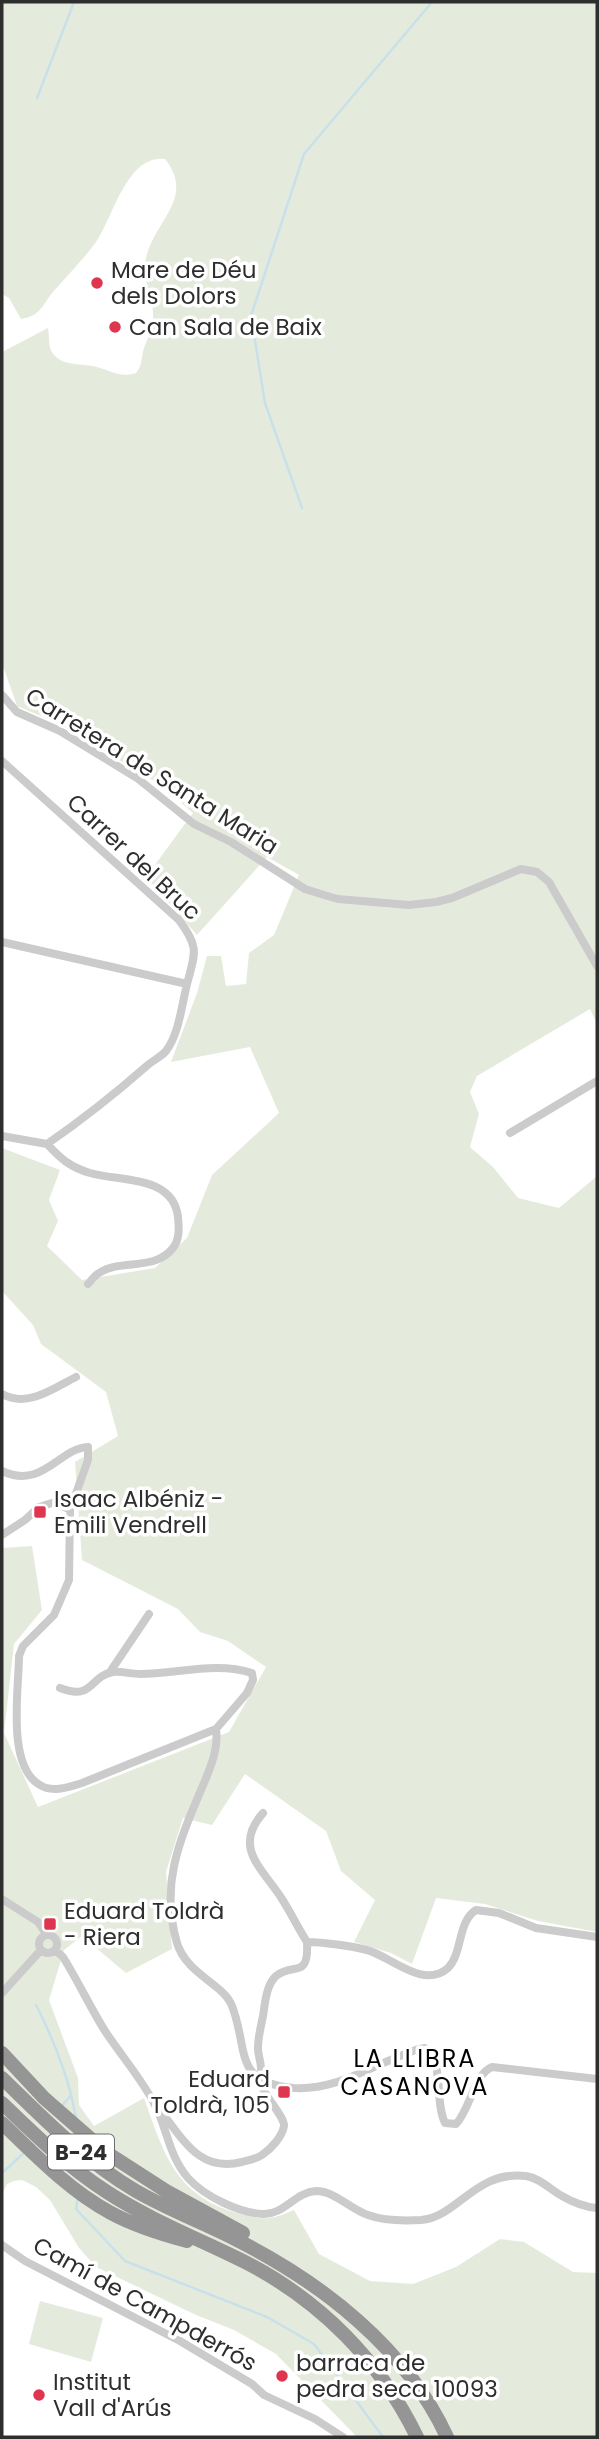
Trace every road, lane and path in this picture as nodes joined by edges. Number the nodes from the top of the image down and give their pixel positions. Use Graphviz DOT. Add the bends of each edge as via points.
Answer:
graph roads {
  1 [pos="2,695"];
  2 [pos="3,764"];
  3 [pos="2,942"];
  4 [pos="597,966"];
  5 [pos="187,984"];
  6 [pos="597,1081"];
  7 [pos="510,1133"];
  8 [pos="2,1136"];
  9 [pos="47,1144"];
  10 [pos="88,1284"];
  11 [pos="76,1377"];
  12 [pos="2,1394"];
  13 [pos="2,1471"];
  14 [pos="70,1510"];
  15 [pos="2,1535"];
  16 [pos="149,1614"];
  17 [pos="110,1672"];
  18 [pos="61,1688"];
  19 [pos="216,1729"];
  20 [pos="263,1813"];
  21 [pos="2,1899"];
  22 [pos="47,1935"];
  23 [pos="597,1937"];
  24 [pos="307,1942"];
  25 [pos="41,1950"];
  26 [pos="55,1950"];
  27 [pos="2,1993"];
  28 [pos="2,2053"];
  29 [pos="2,2078"];
  30 [pos="597,2079"];
  31 [pos="259,2080"];
  32 [pos="2,2102"];
  33 [pos="155,2104"];
  34 [pos="2,2123"];
  35 [pos="597,2208"];
  36 [pos="2,2245"];
  37 [pos="225,2253"];
  38 [pos="300,2276"];
  39 [pos="343,2437"];
  40 [pos="417,2437"];
  41 [pos="447,2437"];
  1 -- 4 [label="street, Carretera de Santa Maria" via="17,712 60,730 137,778 194,824 305,889 338,899 409,905 453,898 516,870 537,872 549,882"];
  2 -- 5 [label="street, Carrer del Bruc" via="179,920 193,939 193,968"];
  3 -- 5 [label="street"];
  5 -- 9 [label="street, Carrer del Bruc" via="166,1051"];
  6 -- 7 [label="street"];
  8 -- 9 [label="street"];
  9 -- 10 [label="street" via="65,1163 90,1173 152,1183 176,1204 179,1232 175,1246 163,1257 98,1273"];
  11 -- 12 [label="street" via="24,1400"];
  13 -- 14 [label="street" via="12,1476 37,1473 79,1447 88,1447 88,1460"];
  14 -- 15 [label="street" via="55,1502 39,1507"];
  14 -- 19 [label="street" via="69,1580 54,1615 19,1656 15,1722 28,1774 41,1786 61,1789"];
  16 -- 17 [label="street"];
  17 -- 18 [label="street" via="83,1692"];
  17 -- 19 [label="street" via="237,1668 252,1673 247,1693"];
  19 -- 31 [label="street" via="214,1756 178,1843 170,1895 177,1943 186,1961 232,2004 241,2048"];
  20 -- 24 [label="street" via="254,1823 250,1852"];
  21 -- 22 [label="street" via="38,1922"];
  22 -- 25 [label="street" via="40,1940"];
  22 -- 26 [label="street" via="56,1940"];
  23 -- 24 [label="street" via="536,1928 499,1913 476,1910 467,1920 452,1962 442,1972 429,1974 407,1970 368,1951"];
  24 -- 31 [label="street" via="303,1965 280,1973 271,1983 258,2045"];
  25 -- 26 [label="street"];
  25 -- 27 [label="street"];
  26 -- 33 [label="street"];
  28 -- 38 [label="highway" via="44,2098 107,2153 247,2236"];
  29 -- 38 [label="highway, B-24" via="74,2147 134,2190"];
  30 -- 31 [label="street" via="492,2067 483,2074 456,2124 445,2123 434,2059 425,2048 318,2087 285,2087"];
  31 -- 33 [label="street" via="284,2126 270,2150 234,2164 220,2165 200,2157"];
  32 -- 37 [label="highway, B-24" via="63,2160 108,2192"];
  33 -- 35 [label="street" via="167,2142 186,2176 205,2194 257,2213 276,2212 315,2191 329,2193 368,2215 422,2220 440,2214 477,2187 517,2176 529,2176 580,2205"];
  34 -- 37 [label="highway" via="71,2186 109,2212 160,2234"];
  36 -- 39 [label="street, Camí de Campderrós"];
  37 -- 40 [label="highway, B-24" via="306,2300 346,2335 392,2391"];
  38 -- 41 [label="highway, B-24" via="351,2314 392,2356"];
}
